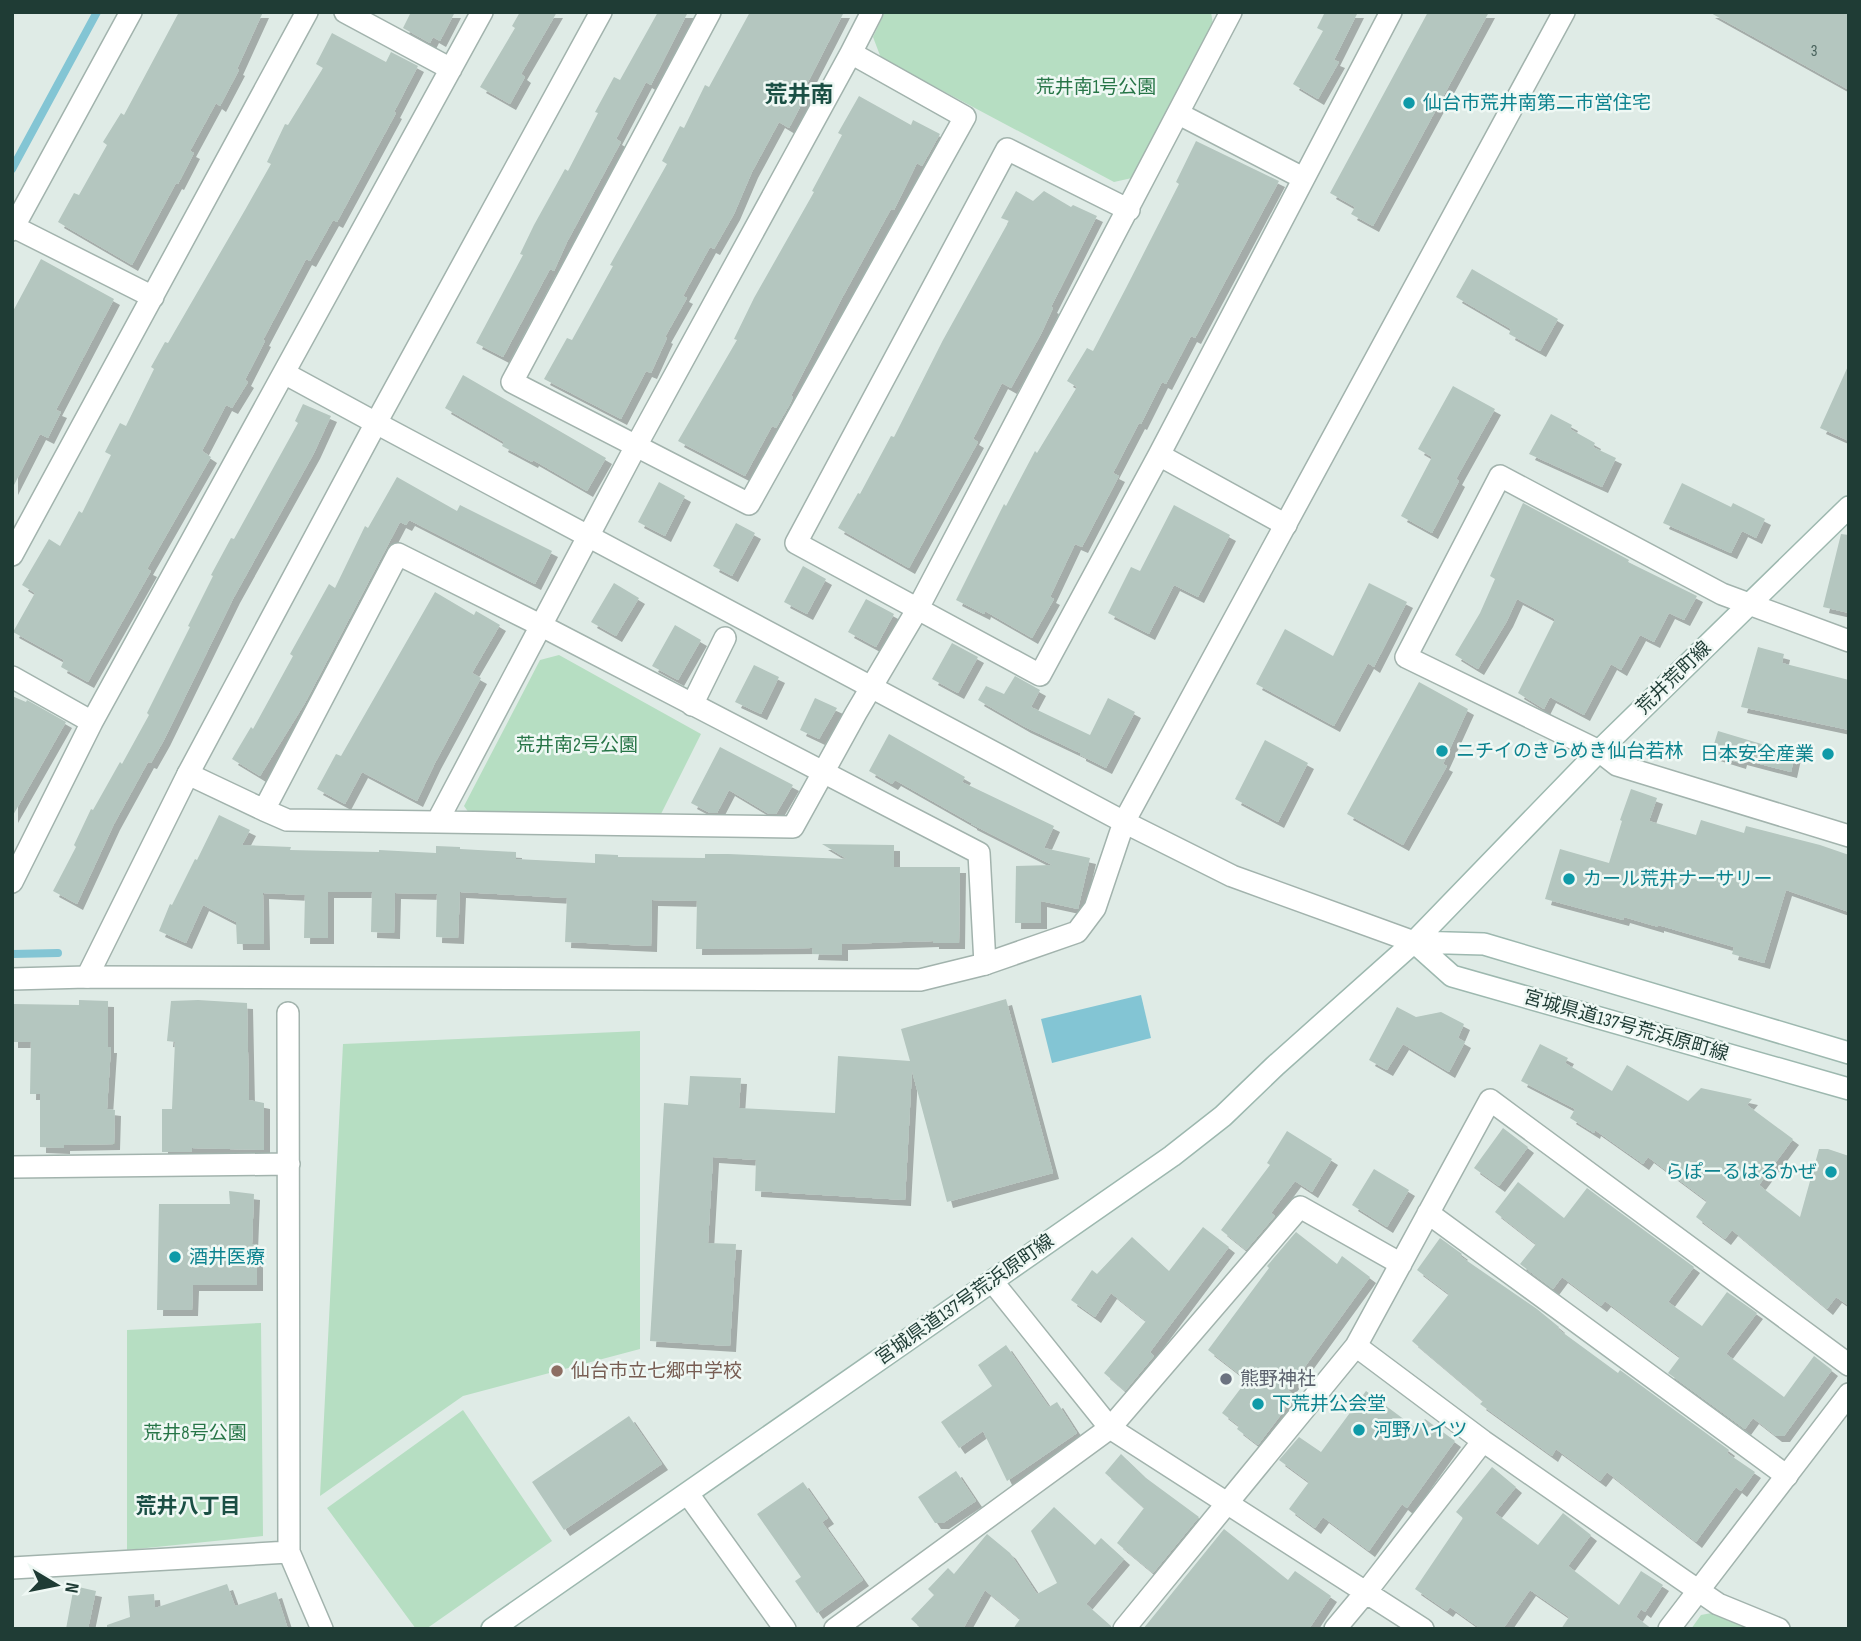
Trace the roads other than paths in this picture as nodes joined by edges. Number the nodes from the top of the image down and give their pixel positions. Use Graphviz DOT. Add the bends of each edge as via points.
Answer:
graph roads {
  1 [pos="131,12"];
  2 [pos="307,12"];
  3 [pos="345,12"];
  4 [pos="482,12"];
  5 [pos="601,12"];
  6 [pos="710,12"];
  7 [pos="872,12"];
  8 [pos="1231,12"];
  9 [pos="1391,12"];
  10 [pos="1564,12"];
  11 [pos="851,52"];
  12 [pos="450,69"];
  13 [pos="1179,114"];
  14 [pos="1303,178"];
  15 [pos="1129,211"];
  16 [pos="13,228"];
  17 [pos="153,297"];
  18 [pos="284,373"];
  19 [pos="376,423"];
  20 [pos="636,446"];
  21 [pos="1159,455"];
  22 [pos="1849,508"];
  23 [pos="1286,525"];
  24 [pos="589,536"];
  25 [pos="12,555"];
  26 [pos="1750,604"];
  27 [pos="917,610"];
  28 [pos="540,625"];
  29 [pos="725,638"];
  30 [pos="1849,640"];
  31 [pos="12,677"];
  32 [pos="872,688"];
  33 [pos="692,705"];
  34 [pos="92,722"];
  35 [pos="1599,751"];
  36 [pos="823,773"];
  37 [pos="188,774"];
  38 [pos="264,810"];
  39 [pos="437,822"];
  40 [pos="1124,822"];
  41 [pos="1849,836"];
  42 [pos="12,882"];
  43 [pos="1414,943"];
  44 [pos="985,964"];
  45 [pos="87,977"];
  46 [pos="12,979"];
  47 [pos="288,1013"];
  48 [pos="1849,1054"];
  49 [pos="1849,1089"];
  50 [pos="289,1164"];
  51 [pos="12,1167"];
  52 [pos="1428,1213"];
  53 [pos="1401,1264"];
  54 [pos="992,1281"];
  55 [pos="1356,1346"];
  56 [pos="1849,1365"];
  57 [pos="1849,1394"];
  58 [pos="1110,1427"];
  59 [pos="1483,1441"];
  60 [pos="1787,1476"];
  61 [pos="688,1494"];
  62 [pos="1227,1503"];
  63 [pos="289,1552"];
  64 [pos="12,1568"];
  65 [pos="1699,1590"];
  66 [pos="1366,1592"];
  67 [pos="322,1629"];
  68 [pos="492,1629"];
  69 [pos="785,1629"];
  70 [pos="835,1629"];
  71 [pos="1124,1629"];
  72 [pos="1335,1629"];
  73 [pos="1423,1629"];
  74 [pos="1669,1629"];
  75 [pos="1779,1629"];
  1 -- 16 [label="street"];
  2 -- 17 [label="street"];
  3 -- 12 [label="street"];
  4 -- 12 [label="street"];
  5 -- 19 [label="street"];
  6 -- 20 [label="street" via="512,382"];
  7 -- 11 [label="street"];
  8 -- 13 [label="street"];
  9 -- 14 [label="street"];
  10 -- 23 [label="street"];
  11 -- 20 [label="street"];
  11 -- 20 [label="street" via="965,117 749,504"];
  12 -- 18 [label="street"];
  13 -- 14 [label="street"];
  13 -- 15 [label="street"];
  14 -- 21 [label="street"];
  15 -- 27 [label="street"];
  15 -- 27 [label="street" via="1007,149 796,543"];
  16 -- 17 [label="street"];
  17 -- 25 [label="street"];
  18 -- 19 [label="street"];
  18 -- 34 [label="street"];
  19 -- 24 [label="street"];
  19 -- 37 [label="street"];
  20 -- 24 [label="street"];
  21 -- 23 [label="street"];
  21 -- 27 [label="street" via="1040,675"];
  22 -- 26 [label="street, 荒井荒町線"];
  23 -- 40 [label="street"];
  24 -- 28 [label="street"];
  24 -- 32 [label="street"];
  26 -- 30 [label="street"];
  26 -- 35 [label="street, 荒井荒町線"];
  26 -- 35 [label="street" via="1722,594 1500,476 1406,656"];
  27 -- 32 [label="street"];
  28 -- 33 [label="street"];
  28 -- 38 [label="street" via="398,554"];
  28 -- 39 [label="street"];
  29 -- 33 [label="street"];
  31 -- 34 [label="street"];
  32 -- 36 [label="street"];
  32 -- 40 [label="street"];
  33 -- 36 [label="street"];
  34 -- 42 [label="street"];
  35 -- 41 [label="street" via="1617,765"];
  35 -- 43 [label="street, 荒井荒町線"];
  36 -- 39 [label="street" via="793,827"];
  36 -- 44 [label="street" via="979,853"];
  37 -- 38 [label="street"];
  37 -- 45 [label="street"];
  38 -- 39 [label="street" via="287,820"];
  40 -- 43 [label="street" via="1233,876"];
  40 -- 44 [label="street" via="1095,908 1077,932"];
  43 -- 48 [label="street, 宮城県道137号荒浜原町線" via="1484,944"];
  43 -- 49 [label="street, 宮城県道137号荒浜原町線" via="1452,976"];
  43 -- 54 [label="street, 宮城県道137号荒浜原町線" via="1223,1116"];
  44 -- 45 [label="street" via="920,980"];
  45 -- 46 [label="street"];
  47 -- 50 [label="street"];
  50 -- 51 [label="street"];
  50 -- 63 [label="street"];
  52 -- 53 [label="street"];
  52 -- 56 [label="street" via="1490,1100"];
  52 -- 60 [label="street"];
  53 -- 55 [label="street"];
  53 -- 58 [label="street" via="1300,1207"];
  54 -- 58 [label="street"];
  54 -- 61 [label="street, 宮城県道137号荒浜原町線"];
  55 -- 59 [label="street"];
  55 -- 62 [label="street"];
  57 -- 60 [label="street"];
  58 -- 62 [label="street"];
  58 -- 70 [label="street"];
  59 -- 65 [label="street"];
  59 -- 66 [label="street"];
  60 -- 65 [label="street"];
  61 -- 68 [label="street, 宮城県道137号荒浜原町線"];
  61 -- 69 [label="street"];
  62 -- 66 [label="street"];
  62 -- 71 [label="street"];
  63 -- 64 [label="street"];
  63 -- 67 [label="street"];
  65 -- 74 [label="street"];
  65 -- 75 [label="street" via="1718,1604"];
  66 -- 72 [label="street"];
  66 -- 73 [label="street"];
}
